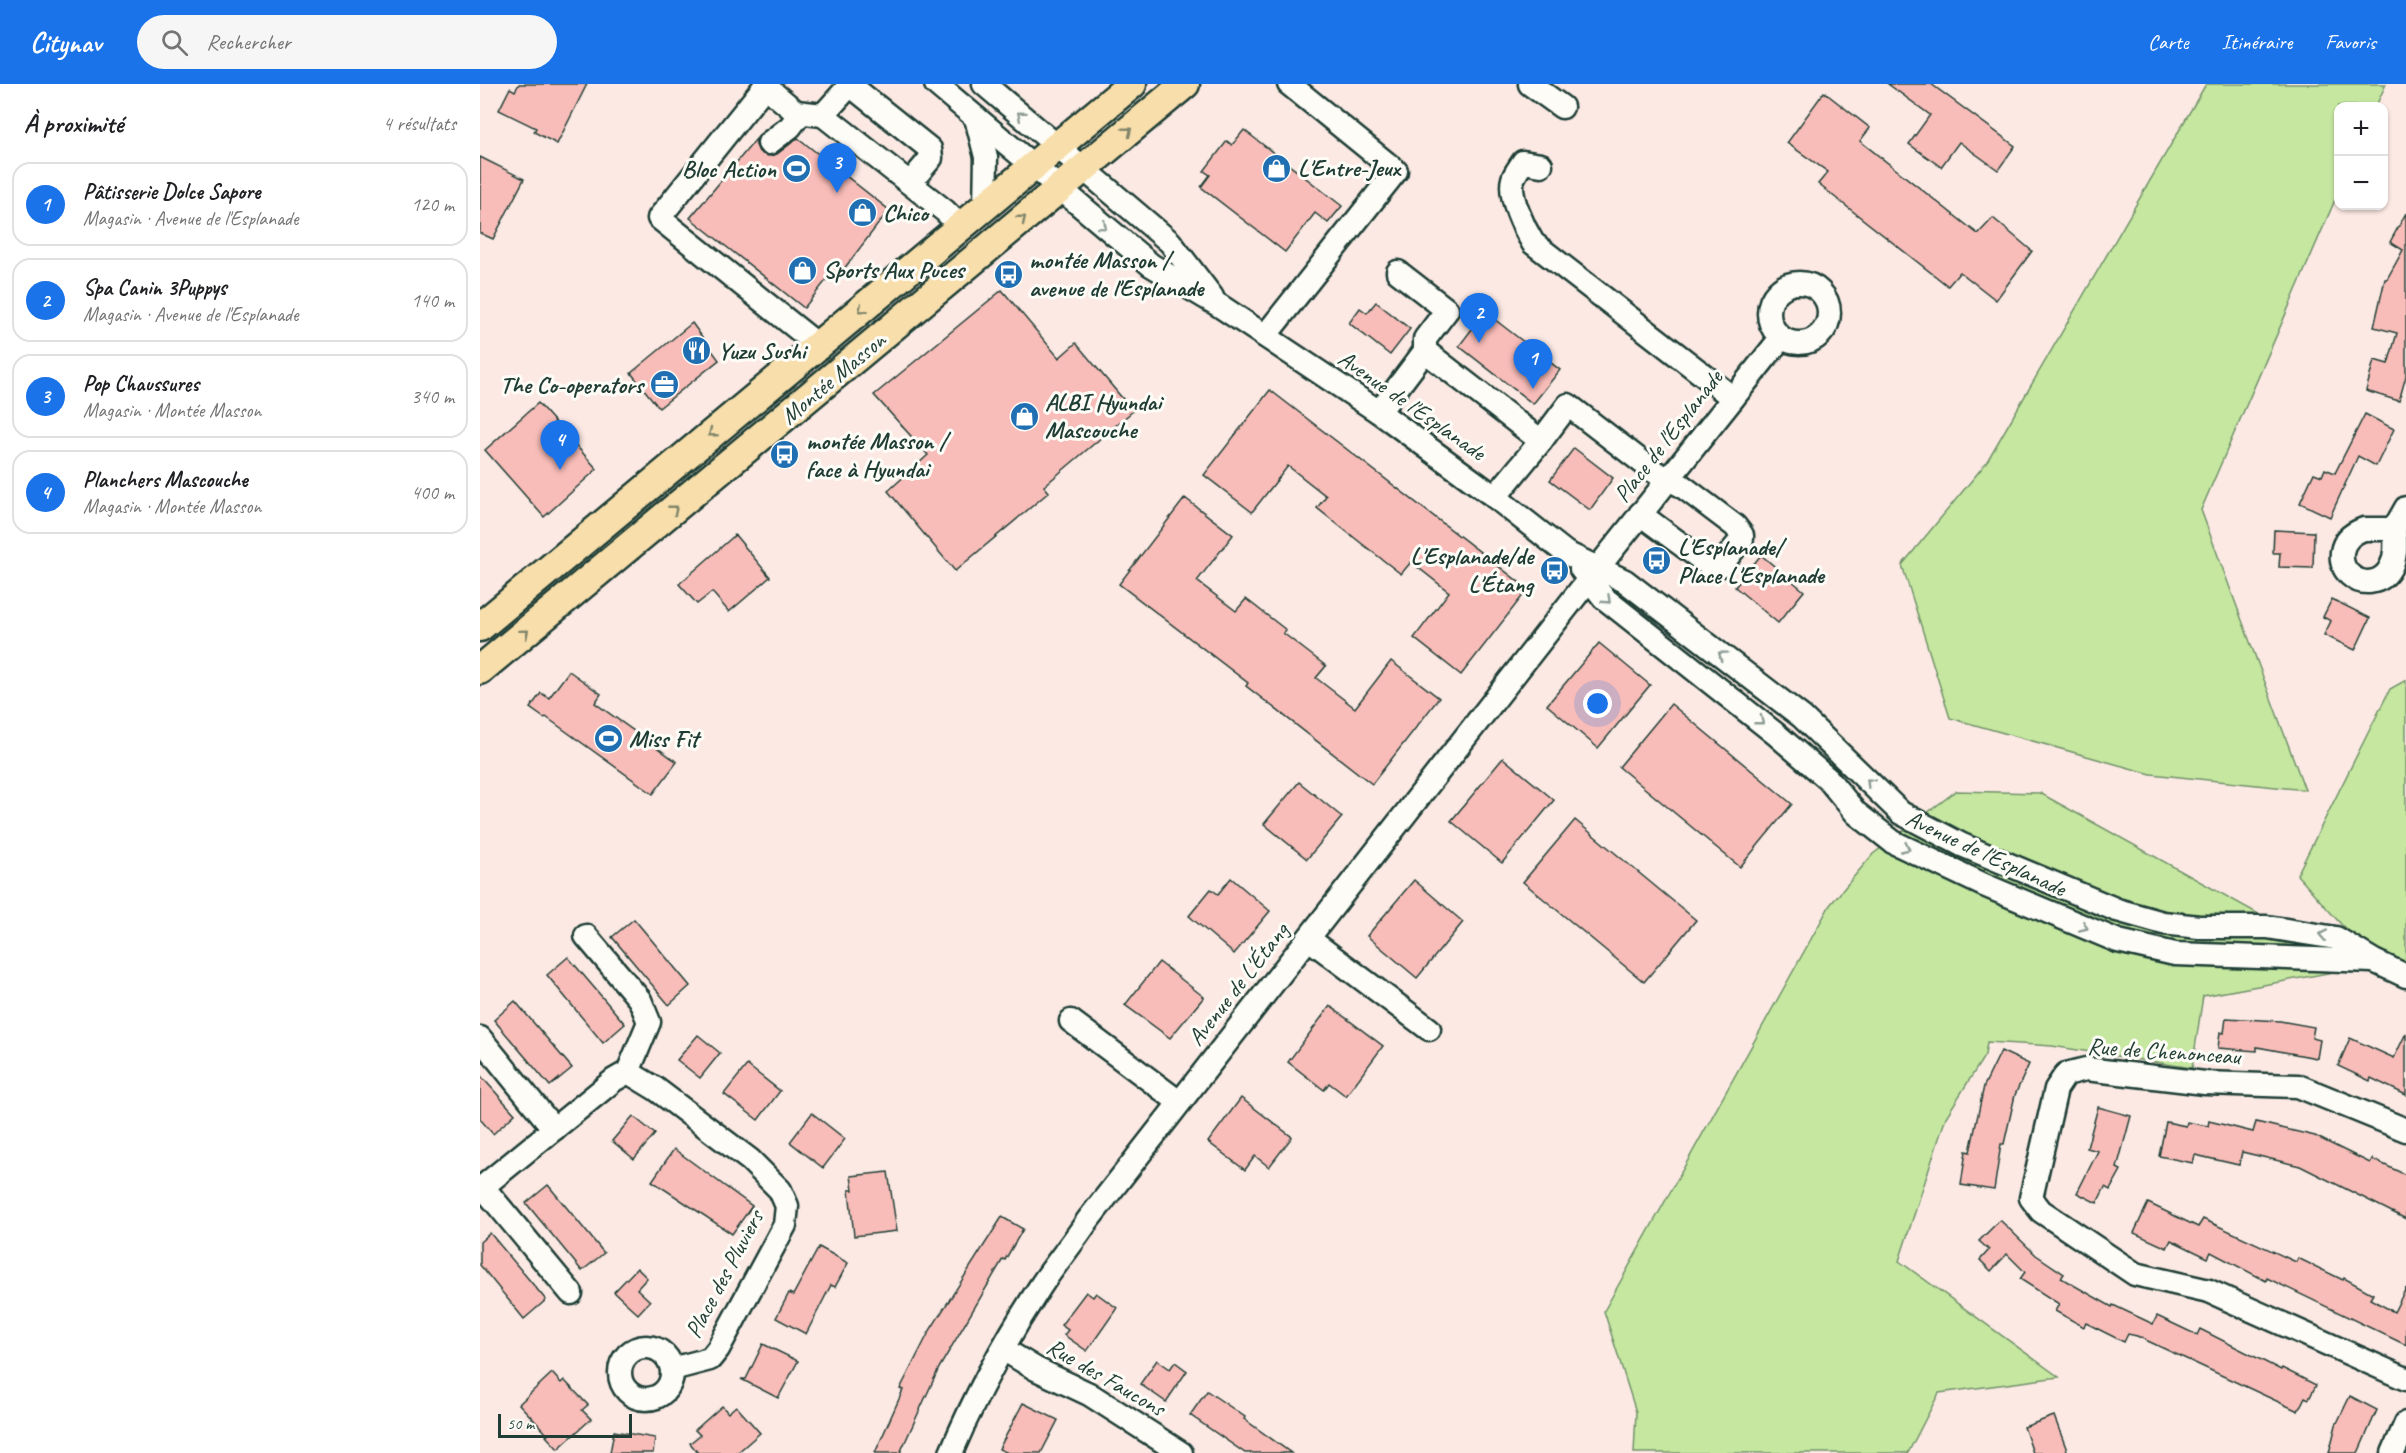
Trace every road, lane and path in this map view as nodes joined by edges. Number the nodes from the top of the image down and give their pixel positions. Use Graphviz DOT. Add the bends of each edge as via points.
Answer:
graph roads {
  1 [pos="851,84"];
  2 [pos="936,84"];
  3 [pos="984,84"];
  4 [pos="1132,84"];
  5 [pos="1185,84"];
  6 [pos="1289,84"];
  7 [pos="1530,84"];
  8 [pos="1562,107"];
  9 [pos="800,114"];
  10 [pos="823,115"];
  11 [pos="976,118"];
  12 [pos="769,143"];
  13 [pos="1058,147"];
  14 [pos="1540,165"];
  15 [pos="1035,166"];
  16 [pos="1083,168"];
  17 [pos="910,183"];
  18 [pos="1059,188"];
  19 [pos="985,208"];
  20 [pos="961,227"];
  21 [pos="1398,272"];
  22 [pos="1220,306"];
  23 [pos="1265,336"];
  24 [pos="1781,338"];
  25 [pos="819,346"];
  26 [pos="1425,351"];
  27 [pos="1733,398"];
  28 [pos="1379,412"];
  29 [pos="1540,441"];
  30 [pos="1668,479"];
  31 [pos="1495,497"];
  32 [pos="2406,508"];
  33 [pos="1640,514"];
  34 [pos="2394,529"];
  35 [pos="1593,574"];
  36 [pos="480,627"];
  37 [pos="480,670"];
  38 [pos="586,936"];
  39 [pos="1309,939"];
  40 [pos="2374,962"];
  41 [pos="2406,976"];
  42 [pos="1071,1021"];
  43 [pos="1429,1029"];
  44 [pos="480,1038"];
  45 [pos="628,1072"];
  46 [pos="1179,1102"];
  47 [pos="554,1130"];
  48 [pos="2406,1130"];
  49 [pos="482,1188"];
  50 [pos="571,1293"];
  51 [pos="1003,1349"];
  52 [pos="672,1369"];
  53 [pos="2406,1379"];
  54 [pos="2406,1423"];
  55 [pos="951,1453"];
  56 [pos="1181,1453"];
  57 [pos="2393,1453"];
  1 -- 10 [label="street"];
  1 -- 17 [label="street" via="930,149 931,158"];
  2 -- 11 [label="street, Avenue de l'Esplanade"];
  13 -- 3 [label="street, Avenue de l'Esplanade, one-way"];
  4 -- 13 [label="main road, Montée Masson"];
  16 -- 5 [label="main road, Montée Masson, one-way"];
  6 -- 23 [label="street" via="1396,171"];
  7 -- 8 [label="street"];
  9 -- 10 [label="street"];
  9 -- 12 [label="street"];
  9 -- 25 [label="street" via="765,86 659,218"];
  10 -- 17 [label="street"];
  11 -- 15 [label="street, Avenue de l'Esplanade"];
  11 -- 19 [label="street" via="986,157"];
  13 -- 15 [label="main road, Montée Masson"];
  13 -- 16 [label="street, Avenue de l'Esplanade"];
  14 -- 27 [label="street" via="1523,162 1512,188 1523,226 1533,243"];
  15 -- 18 [label="street, Avenue de l'Esplanade"];
  15 -- 19 [label="main road, Montée Masson"];
  16 -- 18 [label="main road, Montée Masson"];
  16 -- 22 [label="street, Avenue de l'Esplanade" via="1170,242"];
  17 -- 20 [label="street"];
  18 -- 22 [label="street, Avenue de l'Esplanade, one-way" via="1151,265"];
  37 -- 18 [label="main road, Montée Masson, one-way"];
  19 -- 20 [label="main road, Montée Masson"];
  20 -- 25 [label="main road, Montée Masson, one-way"];
  21 -- 26 [label="street" via="1447,310 1425,339"];
  22 -- 23 [label="street, Avenue de l'Esplanade"];
  23 -- 28 [label="street, Avenue de l'Esplanade"];
  24 -- 27 [label="street, Place de l'Esplanade"];
  25 -- 36 [label="main road, Montée Masson, one-way"];
  26 -- 28 [label="street"];
  26 -- 29 [label="street"];
  27 -- 30 [label="street, Place de l'Esplanade"];
  28 -- 31 [label="street, Avenue de l'Esplanade"];
  29 -- 30 [label="street" via="1568,405"];
  29 -- 31 [label="street"];
  30 -- 33 [label="street, Place de l'Esplanade"];
  30 -- 33 [label="street" via="1739,530 1742,538 1730,555 1713,568"];
  31 -- 35 [label="street, Avenue de l'Esplanade"];
  32 -- 34 [label="street"];
  33 -- 35 [label="street, Place de l'Esplanade"];
  35 -- 39 [label="street, Avenue de L'Étang"];
  40 -- 35 [label="street, Avenue de l'Esplanade, one-way" via="2336,938 2267,927 2163,923 2117,910 1962,845 1901,813 1802,717 1625,581"];
  35 -- 40 [label="street, Avenue de l'Esplanade, one-way" via="1604,598 1794,750 1828,779 1856,813 1893,842 2118,941 2175,954"];
  38 -- 45 [label="street" via="640,1000 649,1022"];
  39 -- 43 [label="street"];
  39 -- 46 [label="street, Avenue de L'Étang"];
  40 -- 41 [label="street, Avenue de l'Esplanade"];
  42 -- 46 [label="street"];
  44 -- 47 [label="street"];
  45 -- 47 [label="street"];
  45 -- 52 [label="street, Place des Pluviers" via="750,1160 780,1190 787,1206 785,1225 718,1349 710,1359"];
  46 -- 51 [label="street, Avenue de L'Étang" via="1063,1255"];
  47 -- 49 [label="street"];
  48 -- 53 [label="street, Rue de Chenonceau" via="2298,1086 2205,1083 2086,1069 2067,1074 2056,1089 2031,1198 2041,1211 2135,1274 2209,1291"];
  49 -- 50 [label="street"];
  51 -- 55 [label="street, Avenue de L'Étang"];
  51 -- 56 [label="street, Rue des Faucons" via="1089,1394"];
  54 -- 57 [label="street"];
}
